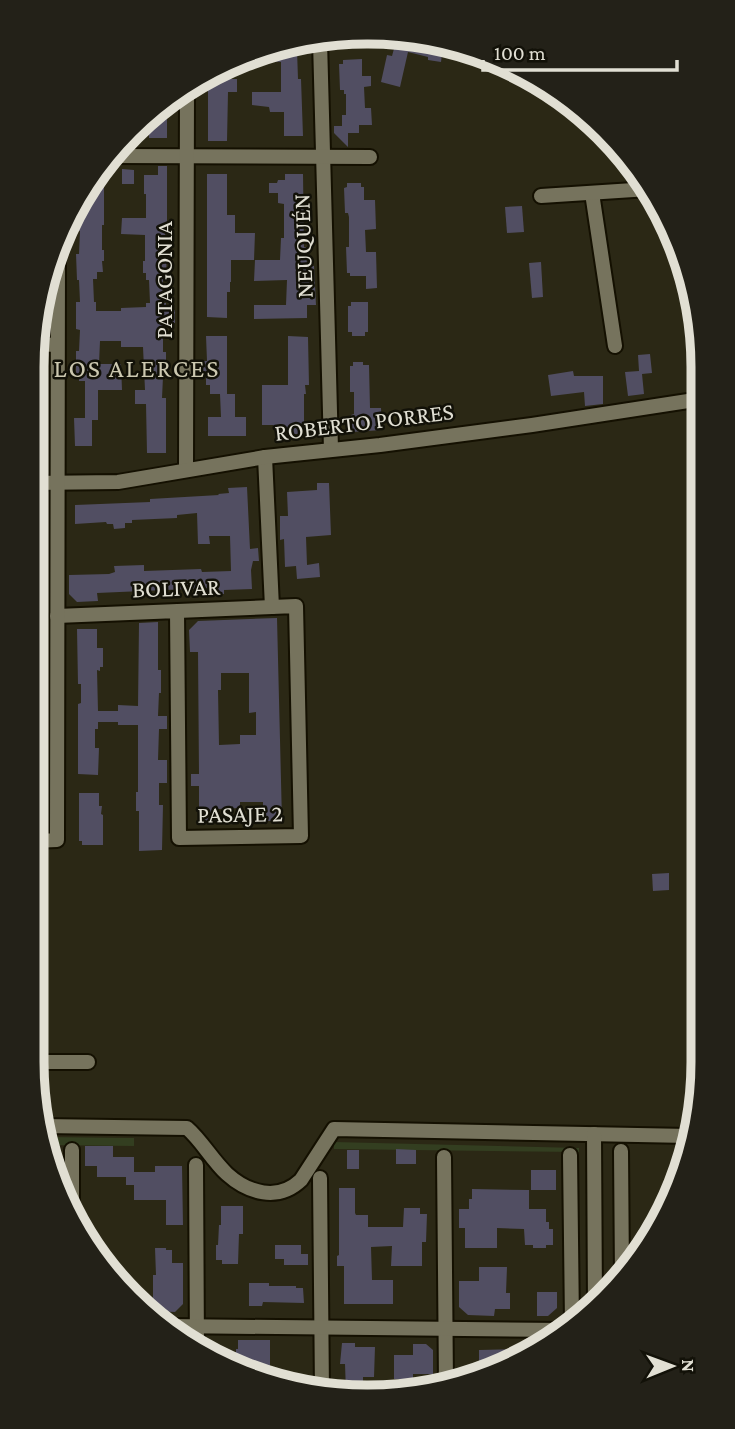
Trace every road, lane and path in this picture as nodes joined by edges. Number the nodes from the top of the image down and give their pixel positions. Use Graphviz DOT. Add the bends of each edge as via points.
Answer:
graph roads {
  1 [pos="320,48"];
  2 [pos="187,99"];
  3 [pos="122,156"];
  4 [pos="187,156"];
  5 [pos="323,157"];
  6 [pos="369,157"];
  7 [pos="638,190"];
  8 [pos="592,193"];
  9 [pos="541,196"];
  10 [pos="58,274"];
  11 [pos="44,344"];
  12 [pos="57,345"];
  13 [pos="615,345"];
  14 [pos="691,401"];
  15 [pos="331,449"];
  16 [pos="265,457"];
  17 [pos="186,470"];
  18 [pos="44,483"];
  19 [pos="58,483"];
  20 [pos="272,607"];
  21 [pos="177,611"];
  22 [pos="57,616"];
  23 [pos="301,836"];
  24 [pos="44,841"];
  25 [pos="44,1062"];
  26 [pos="88,1062"];
  27 [pos="50,1126"];
  28 [pos="594,1134"];
  29 [pos="682,1136"];
  30 [pos="72,1150"];
  31 [pos="621,1151"];
  32 [pos="570,1155"];
  33 [pos="444,1157"];
  34 [pos="196,1166"];
  35 [pos="320,1178"];
  36 [pos="72,1194"];
  37 [pos="622,1262"];
  38 [pos="595,1291"];
  39 [pos="572,1312"];
  40 [pos="181,1326"];
  41 [pos="197,1326"];
  42 [pos="322,1327"];
  43 [pos="446,1329"];
  44 [pos="549,1330"];
  45 [pos="197,1336"];
  46 [pos="446,1375"];
  47 [pos="322,1382"];
  1 -- 5 [label="street, NEUQUÉN"];
  2 -- 4 [label="street, PATAGONIA"];
  3 -- 4 [label="street"];
  4 -- 5 [label="street"];
  4 -- 17 [label="street, PATAGONIA"];
  5 -- 6 [label="street"];
  5 -- 15 [label="street, NEUQUÉN"];
  7 -- 8 [label="street"];
  8 -- 9 [label="street"];
  8 -- 13 [label="street"];
  10 -- 12 [label="street"];
  11 -- 12 [label="street"];
  12 -- 19 [label="street"];
  14 -- 15 [label="street, ROBERTO PORRES"];
  15 -- 16 [label="street, ROBERTO PORRES"];
  16 -- 17 [label="street, ROBERTO PORRES"];
  16 -- 20 [label="street"];
  17 -- 19 [label="street, ROBERTO PORRES" via="118,482"];
  18 -- 19 [label="street, ROBERTO PORRES"];
  19 -- 22 [label="street"];
  20 -- 21 [label="street, BOLIVAR"];
  20 -- 23 [label="street, BOLIVAR" via="296,606"];
  21 -- 22 [label="street, BOLIVAR"];
  21 -- 23 [label="street, PASAJE 2" via="179,838"];
  22 -- 24 [label="street" via="57,840"];
  25 -- 26 [label="street"];
  27 -- 28 [label="street" via="187,1128 226,1174 259,1192 274,1194 301,1180 334,1129"];
  28 -- 29 [label="street"];
  28 -- 38 [label="street"];
  30 -- 36 [label="street"];
  31 -- 37 [label="street"];
  32 -- 39 [label="street"];
  33 -- 43 [label="street"];
  34 -- 41 [label="street"];
  35 -- 42 [label="street"];
  40 -- 41 [label="street"];
  41 -- 42 [label="street"];
  41 -- 45 [label="street"];
  42 -- 43 [label="street"];
  42 -- 47 [label="street"];
  43 -- 44 [label="street"];
  43 -- 46 [label="street"];
}
